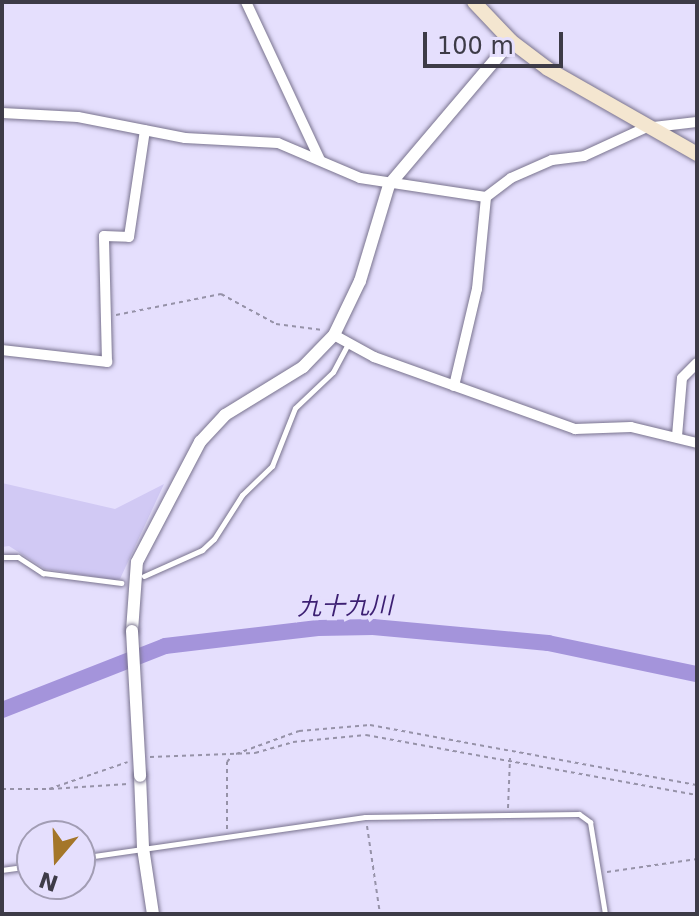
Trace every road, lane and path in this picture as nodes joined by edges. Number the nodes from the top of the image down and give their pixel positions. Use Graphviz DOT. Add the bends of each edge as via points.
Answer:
graph roads {
  1 [pos="246,2"];
  2 [pos="479,4"];
  3 [pos="511,41"];
  4 [pos="2,113"];
  5 [pos="697,122"];
  6 [pos="645,128"];
  7 [pos="145,130"];
  8 [pos="697,154"];
  9 [pos="320,160"];
  10 [pos="389,185"];
  11 [pos="486,197"];
  12 [pos="108,317"];
  13 [pos="334,335"];
  14 [pos="348,343"];
  15 [pos="2,350"];
  16 [pos="697,363"];
  17 [pos="454,386"];
  18 [pos="677,436"];
  19 [pos="697,443"];
  20 [pos="2,557"];
  21 [pos="144,576"];
  22 [pos="121,583"];
  23 [pos="233,755"];
  24 [pos="147,758"];
  25 [pos="510,758"];
  26 [pos="136,760"];
  27 [pos="137,780"];
  28 [pos="697,785"];
  29 [pos="2,789"];
  30 [pos="49,789"];
  31 [pos="697,795"];
  32 [pos="508,813"];
  33 [pos="365,817"];
  34 [pos="227,836"];
  35 [pos="143,848"];
  36 [pos="96,855"];
  37 [pos="697,859"];
  38 [pos="600,874"];
  39 [pos="153,914"];
  40 [pos="380,914"];
  41 [pos="605,914"];
  1 -- 9 [label="street"];
  2 -- 3 [label="main road"];
  3 -- 6 [label="main road"];
  3 -- 10 [label="street"];
  4 -- 7 [label="street" via="40,112"];
  5 -- 6 [label="street"];
  6 -- 8 [label="main road"];
  6 -- 11 [label="street" via="584,156 534,167"];
  7 -- 9 [label="street" via="185,138 278,143"];
  7 -- 12 [label="street" via="129,237 104,236"];
  9 -- 10 [label="street"];
  10 -- 11 [label="street" via="416,183"];
  10 -- 13 [label="street" via="360,281"];
  11 -- 17 [label="street" via="477,289"];
  12 -- 13 [label="path" via="221,294 276,324"];
  12 -- 15 [label="street" via="107,362"];
  13 -- 14 [label="street"];
  13 -- 27 [label="street, bridge" via="303,367 225,415 200,442 137,562 132,631"];
  14 -- 17 [label="street"];
  14 -- 21 [label="lane" via="333,372 295,408 272,466 242,495 208,546"];
  16 -- 18 [label="street" via="682,378"];
  17 -- 18 [label="street" via="575,429 614,426"];
  18 -- 19 [label="street"];
  20 -- 22 [label="lane" via="18,557 43,573"];
  23 -- 24 [label="path"];
  23 -- 25 [label="path" via="366,735"];
  23 -- 28 [label="path" via="299,731 370,725"];
  23 -- 34 [label="path" via="227,762"];
  25 -- 31 [label="path"];
  25 -- 32 [label="path"];
  26 -- 30 [label="path"];
  27 -- 30 [label="path"];
  27 -- 35 [label="street"];
  29 -- 30 [label="path"];
  32 -- 33 [label="lane"];
  32 -- 38 [label="lane" via="588,818"];
  33 -- 34 [label="lane"];
  33 -- 40 [label="path"];
  34 -- 35 [label="lane"];
  35 -- 36 [label="lane"];
  35 -- 39 [label="street"];
  37 -- 38 [label="path"];
  38 -- 41 [label="lane"];
}
